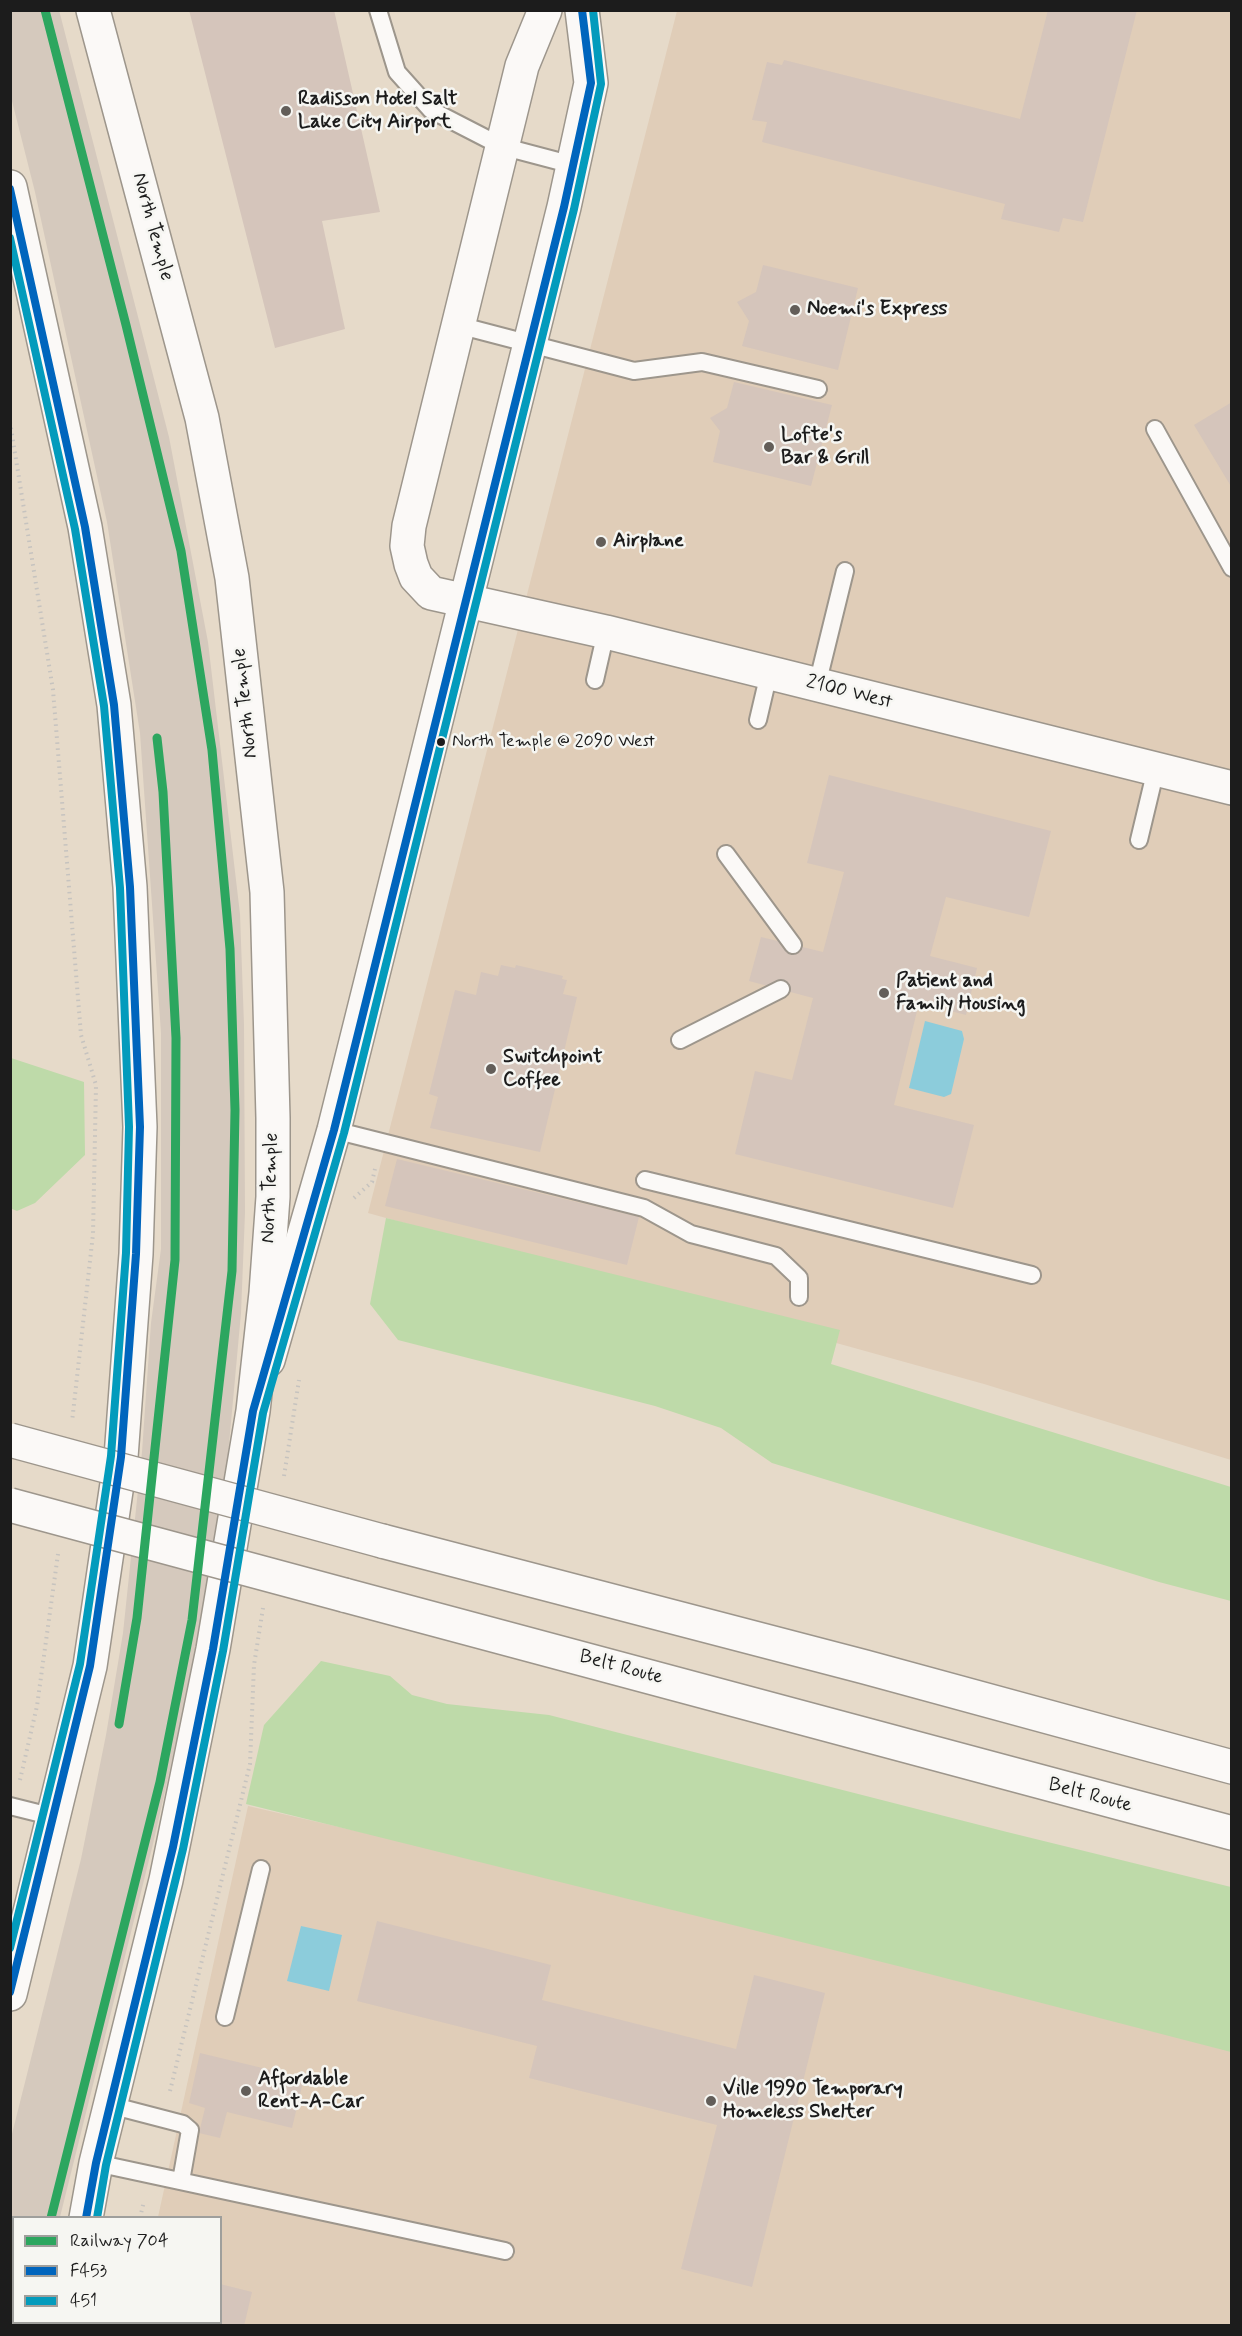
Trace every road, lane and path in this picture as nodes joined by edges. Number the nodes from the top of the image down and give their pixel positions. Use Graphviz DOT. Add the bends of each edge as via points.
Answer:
graph roads {
  1 [pos="93,10"];
  2 [pos="378,10"];
  3 [pos="544,10"];
  4 [pos="582,10"];
  5 [pos="501,146"];
  6 [pos="573,165"];
  7 [pos="10,188"];
  8 [pos="458,326"];
  9 [pos="531,344"];
  10 [pos="818,389"];
  11 [pos="10,422"];
  12 [pos="1155,429"];
  13 [pos="1232,568"];
  14 [pos="845,571"];
  15 [pos="467,601"];
  16 [pos="606,632"];
  17 [pos="769,673"];
  18 [pos="595,680"];
  19 [pos="817,685"];
  20 [pos="758,720"];
  21 [pos="1156,769"];
  22 [pos="1231,786"];
  23 [pos="1139,840"];
  24 [pos="726,854"];
  25 [pos="793,945"];
  26 [pos="782,989"];
  27 [pos="680,1040"];
  28 [pos="334,1130"];
  29 [pos="381,1143"];
  30 [pos="645,1180"];
  31 [pos="347,1204"];
  32 [pos="1032,1275"];
  33 [pos="799,1297"];
  34 [pos="300,1372"];
  35 [pos="253,1411"];
  36 [pos="71,1432"];
  37 [pos="10,1440"];
  38 [pos="283,1478"];
  39 [pos="10,1505"];
  40 [pos="58,1548"];
  41 [pos="263,1606"];
  42 [pos="1232,1767"];
  43 [pos="12,1807"];
  44 [pos="54,1817"];
  45 [pos="1232,1833"];
  46 [pos="261,1869"];
  47 [pos="10,1994"];
  48 [pos="225,2017"];
  49 [pos="110,2105"];
  50 [pos="163,2119"];
  51 [pos="96,2163"];
  52 [pos="149,2174"];
  53 [pos="181,2181"];
  54 [pos="86,2216"];
  55 [pos="140,2216"];
  56 [pos="506,2251"];
  1 -- 35 [label="main road, North Temple" via="202,418 235,601 267,892 273,1118 266,1293"];
  2 -- 5 [label="lane" via="396,72 431,110"];
  3 -- 5 [label="main road" via="522,66"];
  4 -- 6 [label="main road, North Temple" via="591,83"];
  5 -- 6 [label="lane"];
  5 -- 8 [label="main road"];
  6 -- 9 [label="main road, North Temple"];
  7 -- 44 [label="main road" via="85,527 114,705 130,887 140,1127 136,1254 121,1457 90,1666"];
  8 -- 9 [label="lane"];
  8 -- 15 [label="main road" via="407,546 416,577 431,592"];
  9 -- 10 [label="lane" via="634,371 702,362"];
  9 -- 15 [label="main road, North Temple"];
  11 -- 36 [label="path" via="53,690 81,1035 96,1085 93,1234"];
  12 -- 13 [label="lane"];
  14 -- 19 [label="lane"];
  15 -- 16 [label="main road, 2100 West"];
  15 -- 28 [label="main road, North Temple"];
  16 -- 17 [label="main road, 2100 West"];
  16 -- 18 [label="lane"];
  17 -- 19 [label="main road, 2100 West"];
  17 -- 20 [label="lane"];
  19 -- 21 [label="main road, 2100 West"];
  21 -- 22 [label="main road, 2100 West"];
  21 -- 23 [label="lane"];
  24 -- 25 [label="lane"];
  26 -- 27 [label="lane"];
  28 -- 29 [label="lane"];
  28 -- 35 [label="main road, North Temple"];
  29 -- 31 [label="path" via="372,1182"];
  29 -- 33 [label="lane" via="644,1208 692,1234 776,1256 799,1278"];
  30 -- 32 [label="lane"];
  34 -- 38 [label="path"];
  35 -- 49 [label="main road, North Temple" via="213,1649 171,1858"];
  37 -- 42 [label="main road, bridge"];
  39 -- 45 [label="main road, Belt Route, bridge"];
  40 -- 43 [label="path" via="37,1706"];
  41 -- 50 [label="path" via="254,1665 250,1764"];
  43 -- 44 [label="lane"];
  44 -- 47 [label="main road"];
  46 -- 48 [label="lane"];
  49 -- 50 [label="lane"];
  49 -- 51 [label="main road, North Temple"];
  50 -- 53 [label="lane" via="190,2130"];
  51 -- 52 [label="lane"];
  51 -- 54 [label="main road, North Temple"];
  52 -- 53 [label="lane"];
  52 -- 55 [label="path"];
  53 -- 56 [label="lane"];
}
